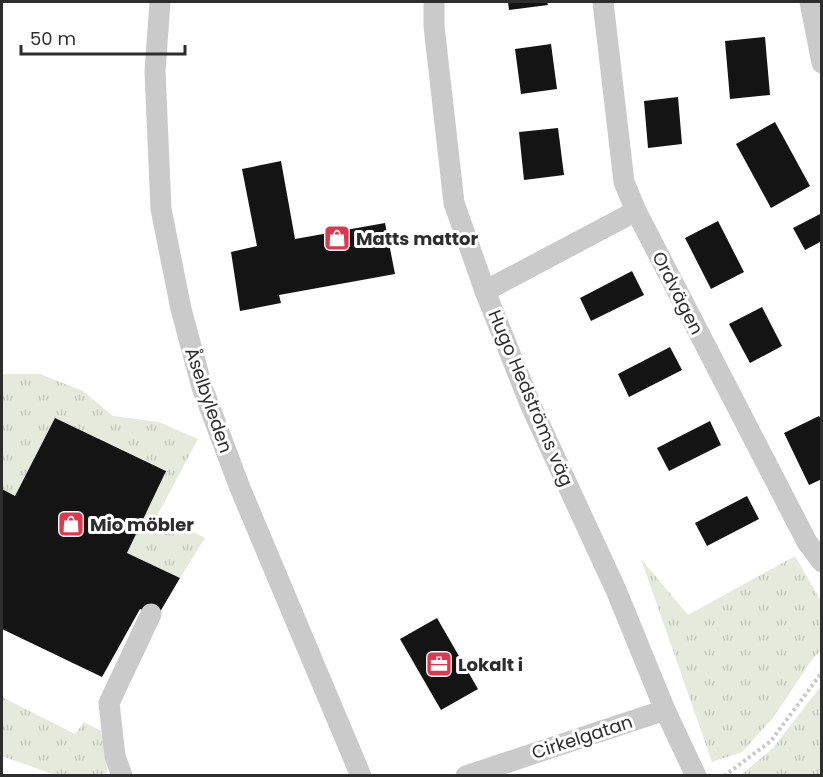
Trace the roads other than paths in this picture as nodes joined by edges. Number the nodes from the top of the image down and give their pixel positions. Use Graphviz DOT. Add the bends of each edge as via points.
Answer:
graph roads {
  1 [pos="160,2"];
  2 [pos="434,2"];
  3 [pos="603,2"];
  4 [pos="810,2"];
  5 [pos="822,63"];
  6 [pos="636,211"];
  7 [pos="485,291"];
  8 [pos="822,562"];
  9 [pos="151,614"];
  10 [pos="665,710"];
  11 [pos="122,776"];
  12 [pos="361,776"];
  13 [pos="466,776"];
  14 [pos="696,776"];
  1 -- 12 [label="street, Åselbyleden" via="155,71 161,209 181,309 202,387 236,478"];
  2 -- 7 [label="street, Hugo Hedströms väg" via="454,202"];
  3 -- 6 [label="street, Ordvägen" via="624,182"];
  4 -- 5 [label="street"];
  6 -- 7 [label="street"];
  6 -- 8 [label="street, Ordvägen" via="807,542"];
  7 -- 10 [label="street, Hugo Hedströms väg" via="531,406 616,590"];
  9 -- 11 [label="street" via="109,703 115,756"];
  10 -- 13 [label="street, Cirkelgatan"];
  10 -- 14 [label="street, Hugo Hedströms väg"];
}
